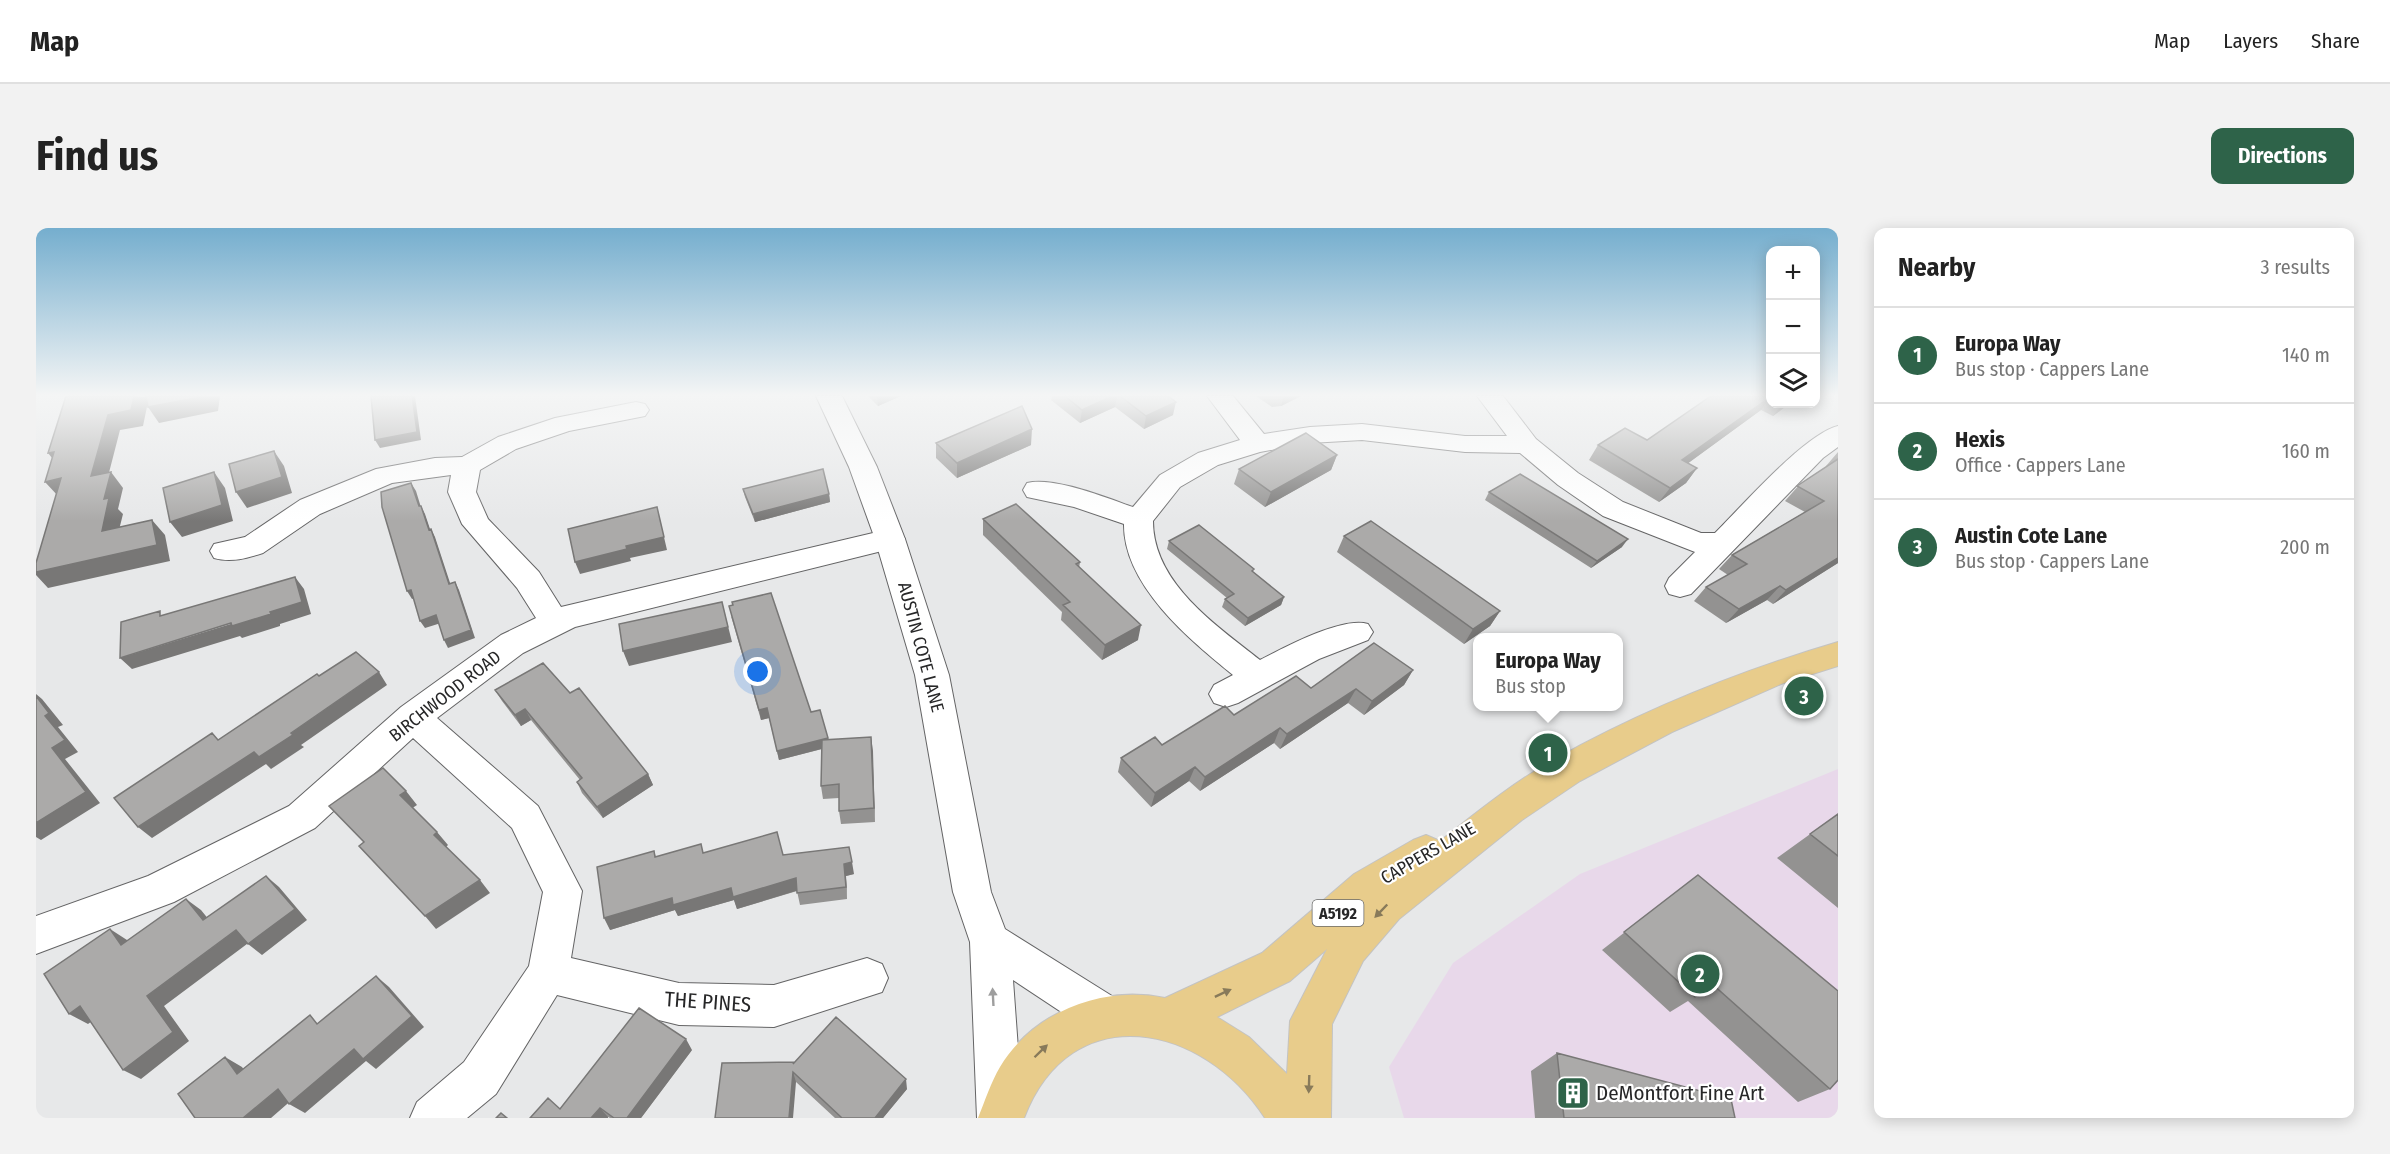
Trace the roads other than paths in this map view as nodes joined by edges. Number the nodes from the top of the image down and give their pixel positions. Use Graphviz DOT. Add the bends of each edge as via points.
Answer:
graph roads {
  1 [pos="523,438"];
  2 [pos="849,438"];
  3 [pos="1252,438"];
  4 [pos="1295,438"];
  5 [pos="1409,438"];
  6 [pos="1521,438"];
  7 [pos="1833,438"];
  8 [pos="1257,444"];
  9 [pos="1527,445"];
  10 [pos="467,466"];
  11 [pos="1037,490"];
  12 [pos="1139,519"];
  13 [pos="890,539"];
  14 [pos="1720,543"];
  15 [pos="245,554"];
  16 [pos="1680,586"];
  17 [pos="554,622"];
  18 [pos="1383,650"];
  19 [pos="1838,654"];
  20 [pos="1257,676"];
  21 [pos="1226,694"];
  22 [pos="413,717"];
  23 [pos="1509,810"];
  24 [pos="36,935"];
  25 [pos="990,942"];
  26 [pos="548,973"];
  27 [pos="867,978"];
  28 [pos="1105,1016"];
  29 [pos="1169,1018"];
  30 [pos="433,1118"];
  31 [pos="1000,1118"];
  32 [pos="1289,1118"];
  33 [pos="1308,1118"];
  1 -- 10 [label="street"];
  2 -- 13 [label="street, AUSTIN COTE LANE"];
  3 -- 8 [label="street"];
  4 -- 8 [label="street"];
  5 -- 9 [label="street"];
  6 -- 9 [label="street"];
  7 -- 14 [label="street" via="1813,452"];
  8 -- 12 [label="street" via="1208,459 1170,481"];
  9 -- 14 [label="street" via="1613,509 1698,543"];
  10 -- 15 [label="street" via="435,466 386,475 310,507"];
  10 -- 17 [label="street" via="462,492 476,524 528,579"];
  11 -- 12 [label="street" via="1080,491"];
  12 -- 20 [label="street" via="1140,545 1159,582 1191,622"];
  13 -- 17 [label="street, BIRCHWOOD ROAD"];
  13 -- 25 [label="street, AUSTIN COTE LANE" via="932,675 972,892"];
  14 -- 16 [label="street"];
  17 -- 22 [label="street, BIRCHWOOD ROAD" via="512,644"];
  18 -- 20 [label="street" via="1357,620"];
  19 -- 23 [label="highway, CAPPERS LANE / A5192" via="1770,675 1660,722 1567,770"];
  20 -- 21 [label="street"];
  22 -- 24 [label="street, BIRCHWOOD ROAD" via="302,818 160,889"];
  22 -- 26 [label="street" via="525,817 563,891"];
  29 -- 23 [label="highway, CAPPERS LANE / A5192, one-way" via="1276,967 1368,887 1460,832"];
  23 -- 33 [label="highway, CAPPERS LANE / A5192, one-way" via="1385,906 1349,947 1311,1021"];
  25 -- 28 [label="street"];
  31 -- 25 [label="street, AUSTIN COTE LANE, one-way"];
  26 -- 27 [label="street, THE PINES" via="679,1004 703,1005 774,1006"];
  26 -- 30 [label="street" via="480,1078"];
  28 -- 29 [label="highway" via="1137,1013"];
  31 -- 28 [label="highway, one-way" via="1016,1081 1040,1050 1070,1028"];
  29 -- 32 [label="highway" via="1214,1036 1254,1069"];
}
